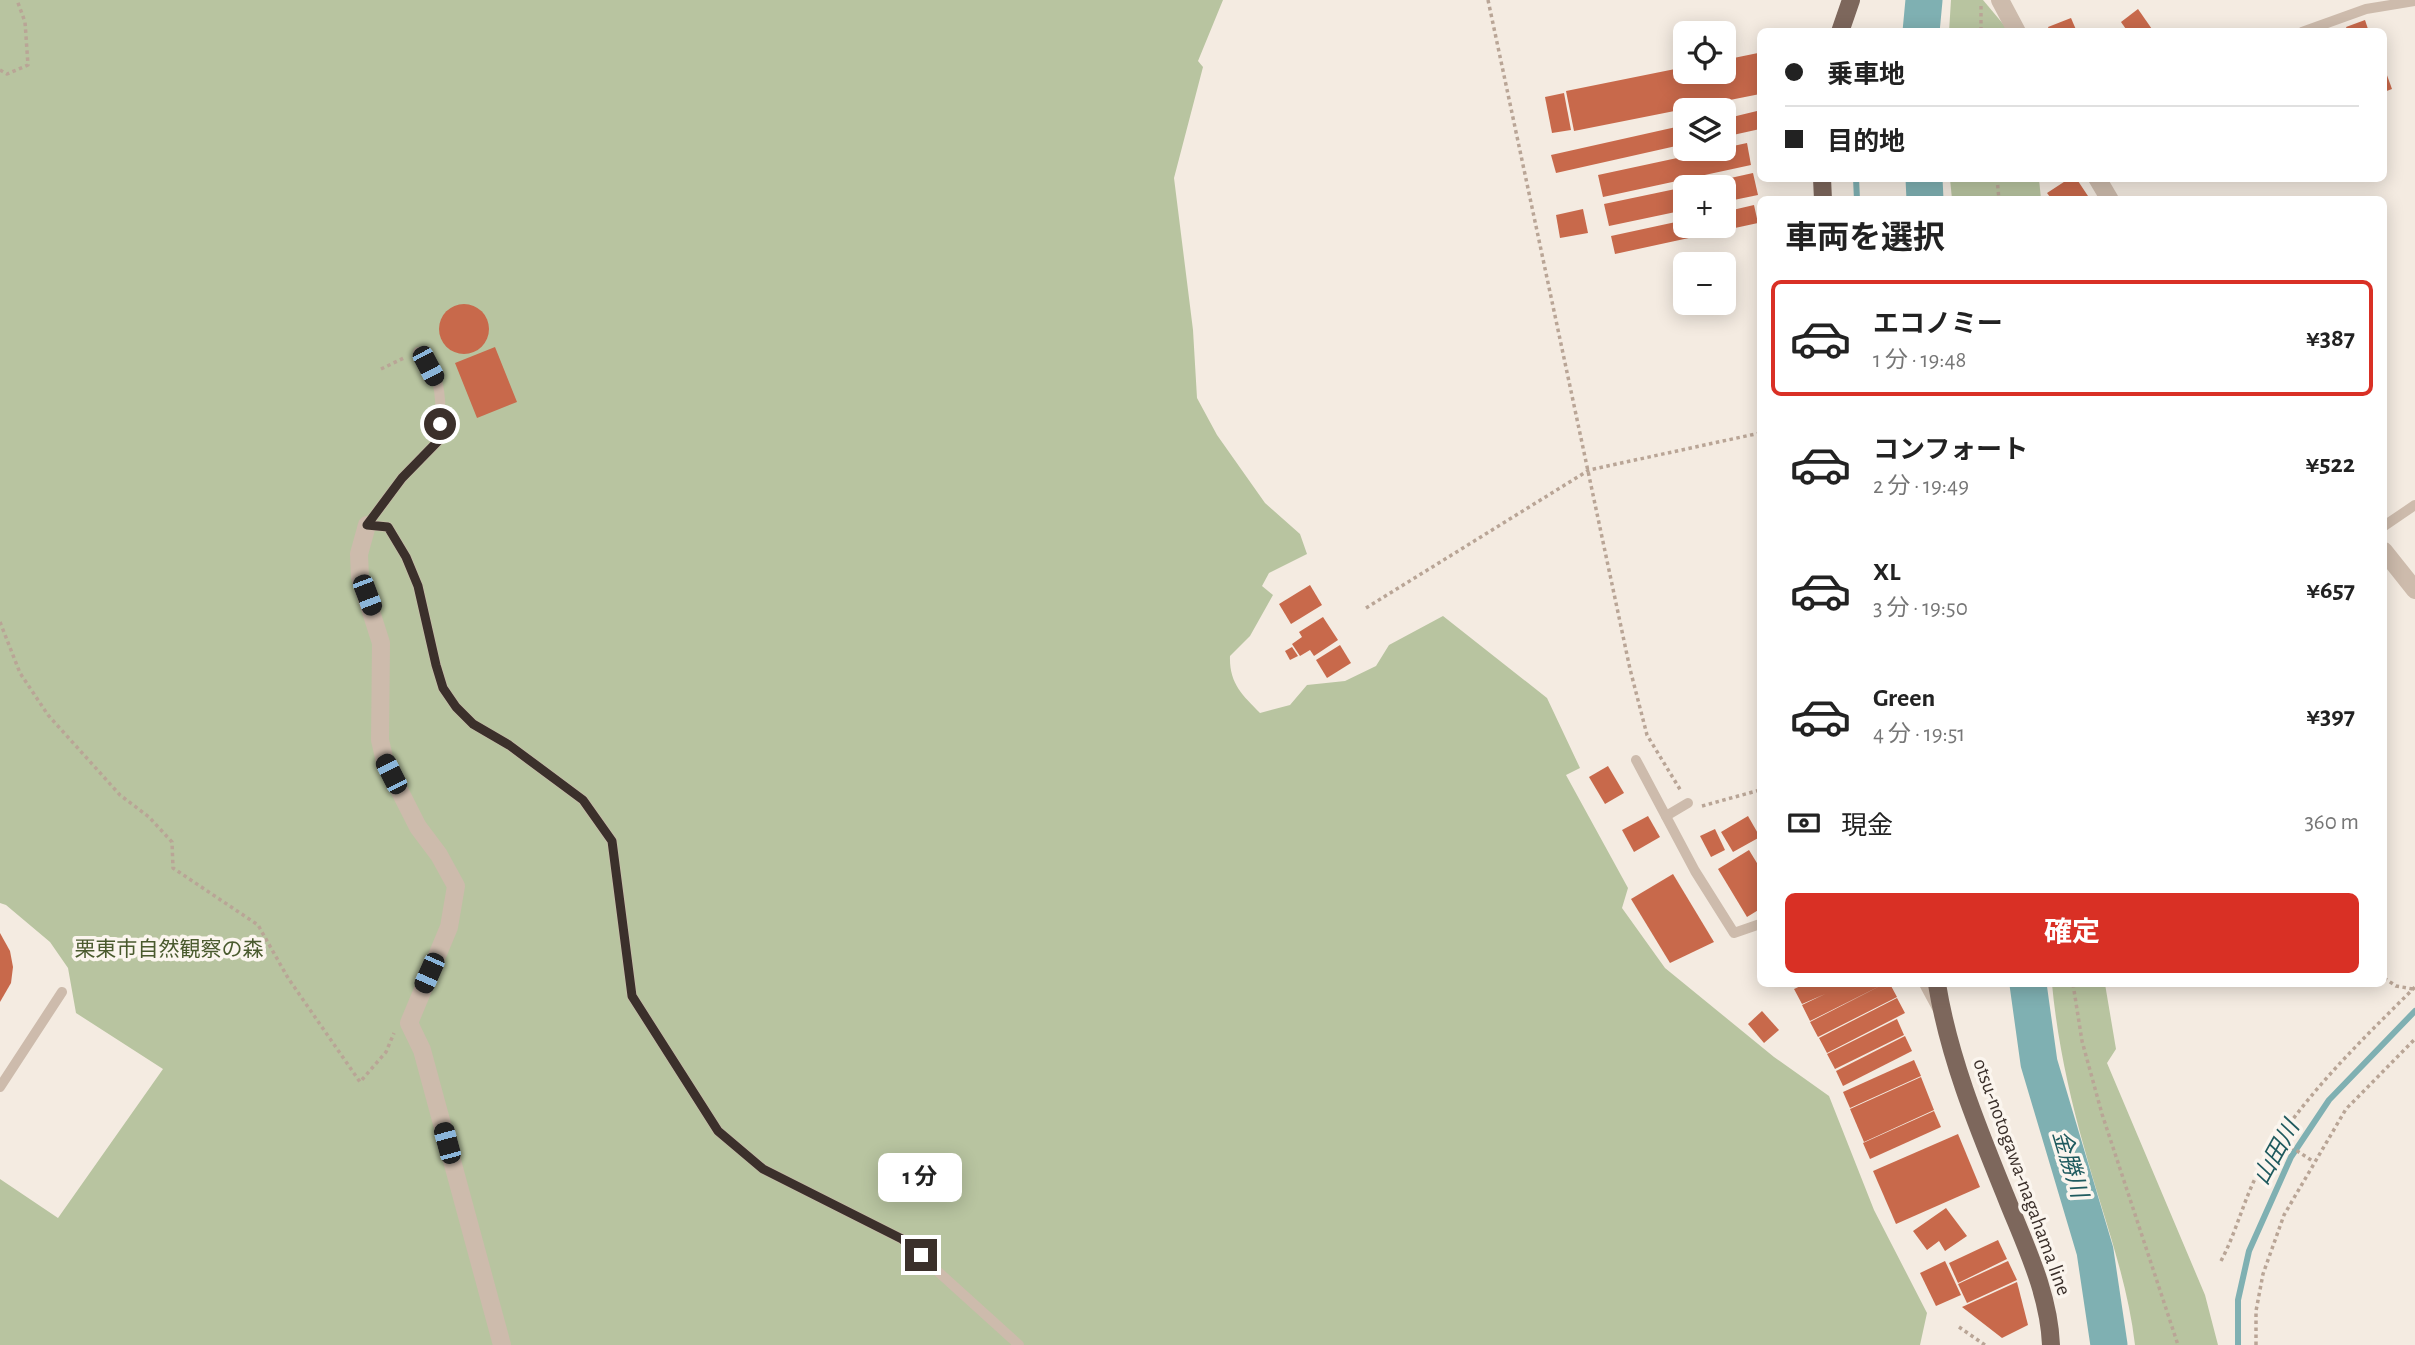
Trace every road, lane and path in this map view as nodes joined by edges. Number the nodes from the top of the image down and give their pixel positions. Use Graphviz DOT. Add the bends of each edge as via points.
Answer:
graph roads {
  1 [pos="17,0"];
  2 [pos="1488,0"];
  3 [pos="1851,0"];
  4 [pos="1980,0"];
  5 [pos="2000,0"];
  6 [pos="2415,1"];
  7 [pos="1841,28"];
  8 [pos="1981,28"];
  9 [pos="2015,28"];
  10 [pos="2313,28"];
  11 [pos="0,70"];
  12 [pos="418,352"];
  13 [pos="381,369"];
  14 [pos="1757,434"];
  15 [pos="1589,470"];
  16 [pos="2415,505"];
  17 [pos="2387,524"];
  18 [pos="367,525"];
  19 [pos="2387,555"];
  20 [pos="2415,590"];
  21 [pos="1366,608"];
  22 [pos="0,622"];
  23 [pos="1636,760"];
  24 [pos="1757,791"];
  25 [pos="1688,803"];
  26 [pos="1666,816"];
  27 [pos="1757,925"];
  28 [pos="2387,980"];
  29 [pos="1926,987"];
  30 [pos="1938,987"];
  31 [pos="2073,987"];
  32 [pos="2414,988"];
  33 [pos="62,992"];
  34 [pos="1945,1021"];
  35 [pos="409,1023"];
  36 [pos="2415,1039"];
  37 [pos="0,1087"];
  38 [pos="2281,1140"];
  39 [pos="2314,1161"];
  40 [pos="2221,1261"];
  41 [pos="1959,1327"];
  42 [pos="502,1345"];
  43 [pos="1020,1345"];
  44 [pos="1985,1345"];
  45 [pos="2051,1345"];
  46 [pos="2178,1345"];
  47 [pos="2256,1345"];
  1 -- 11 [label="path" via="25,22 28,65 7,74"];
  2 -- 15 [label="path"];
  3 -- 7 [label="main road"];
  4 -- 8 [label="path"];
  5 -- 9 [label="street"];
  6 -- 10 [label="lane" via="2366,9"];
  12 -- 13 [label="path"];
  12 -- 18 [label="lane" via="439,385 441,438 402,478"];
  14 -- 15 [label="path"];
  15 -- 21 [label="path"];
  15 -- 25 [label="path" via="1647,735"];
  16 -- 17 [label="lane"];
  18 -- 35 [label="street" via="359,554 360,577 381,643 384,762 456,886 449,927"];
  18 -- 43 [label="lane" via="388,527 406,557 418,586 443,688 456,707 473,724 583,800 612,841 632,996 718,1131 763,1169 902,1239"];
  19 -- 20 [label="street"];
  22 -- 35 [label="path" via="20,673 48,715 120,796 172,842 173,868 258,925 288,978 360,1082 386,1052 398,1026"];
  23 -- 26 [label="lane"];
  24 -- 25 [label="path" via="1691,810"];
  25 -- 26 [label="lane"];
  26 -- 27 [label="lane" via="1734,933"];
  28 -- 32 [label="path"];
  29 -- 34 [label="lane"];
  30 -- 34 [label="main road, otsu-notogawa-nagahama line"];
  31 -- 46 [label="path" via="2082,1041 2102,1114"];
  32 -- 38 [label="path" via="2338,1062"];
  33 -- 37 [label="lane"];
  34 -- 45 [label="main road, otsu-notogawa-nagahama line" via="1971,1111 2036,1273"];
  35 -- 42 [label="street" via="422,1050"];
  36 -- 39 [label="path" via="2346,1109"];
  38 -- 39 [label="path"];
  38 -- 40 [label="path" via="2262,1164"];
  39 -- 47 [label="path" via="2284,1215 2263,1274"];
  41 -- 44 [label="path"];
}
